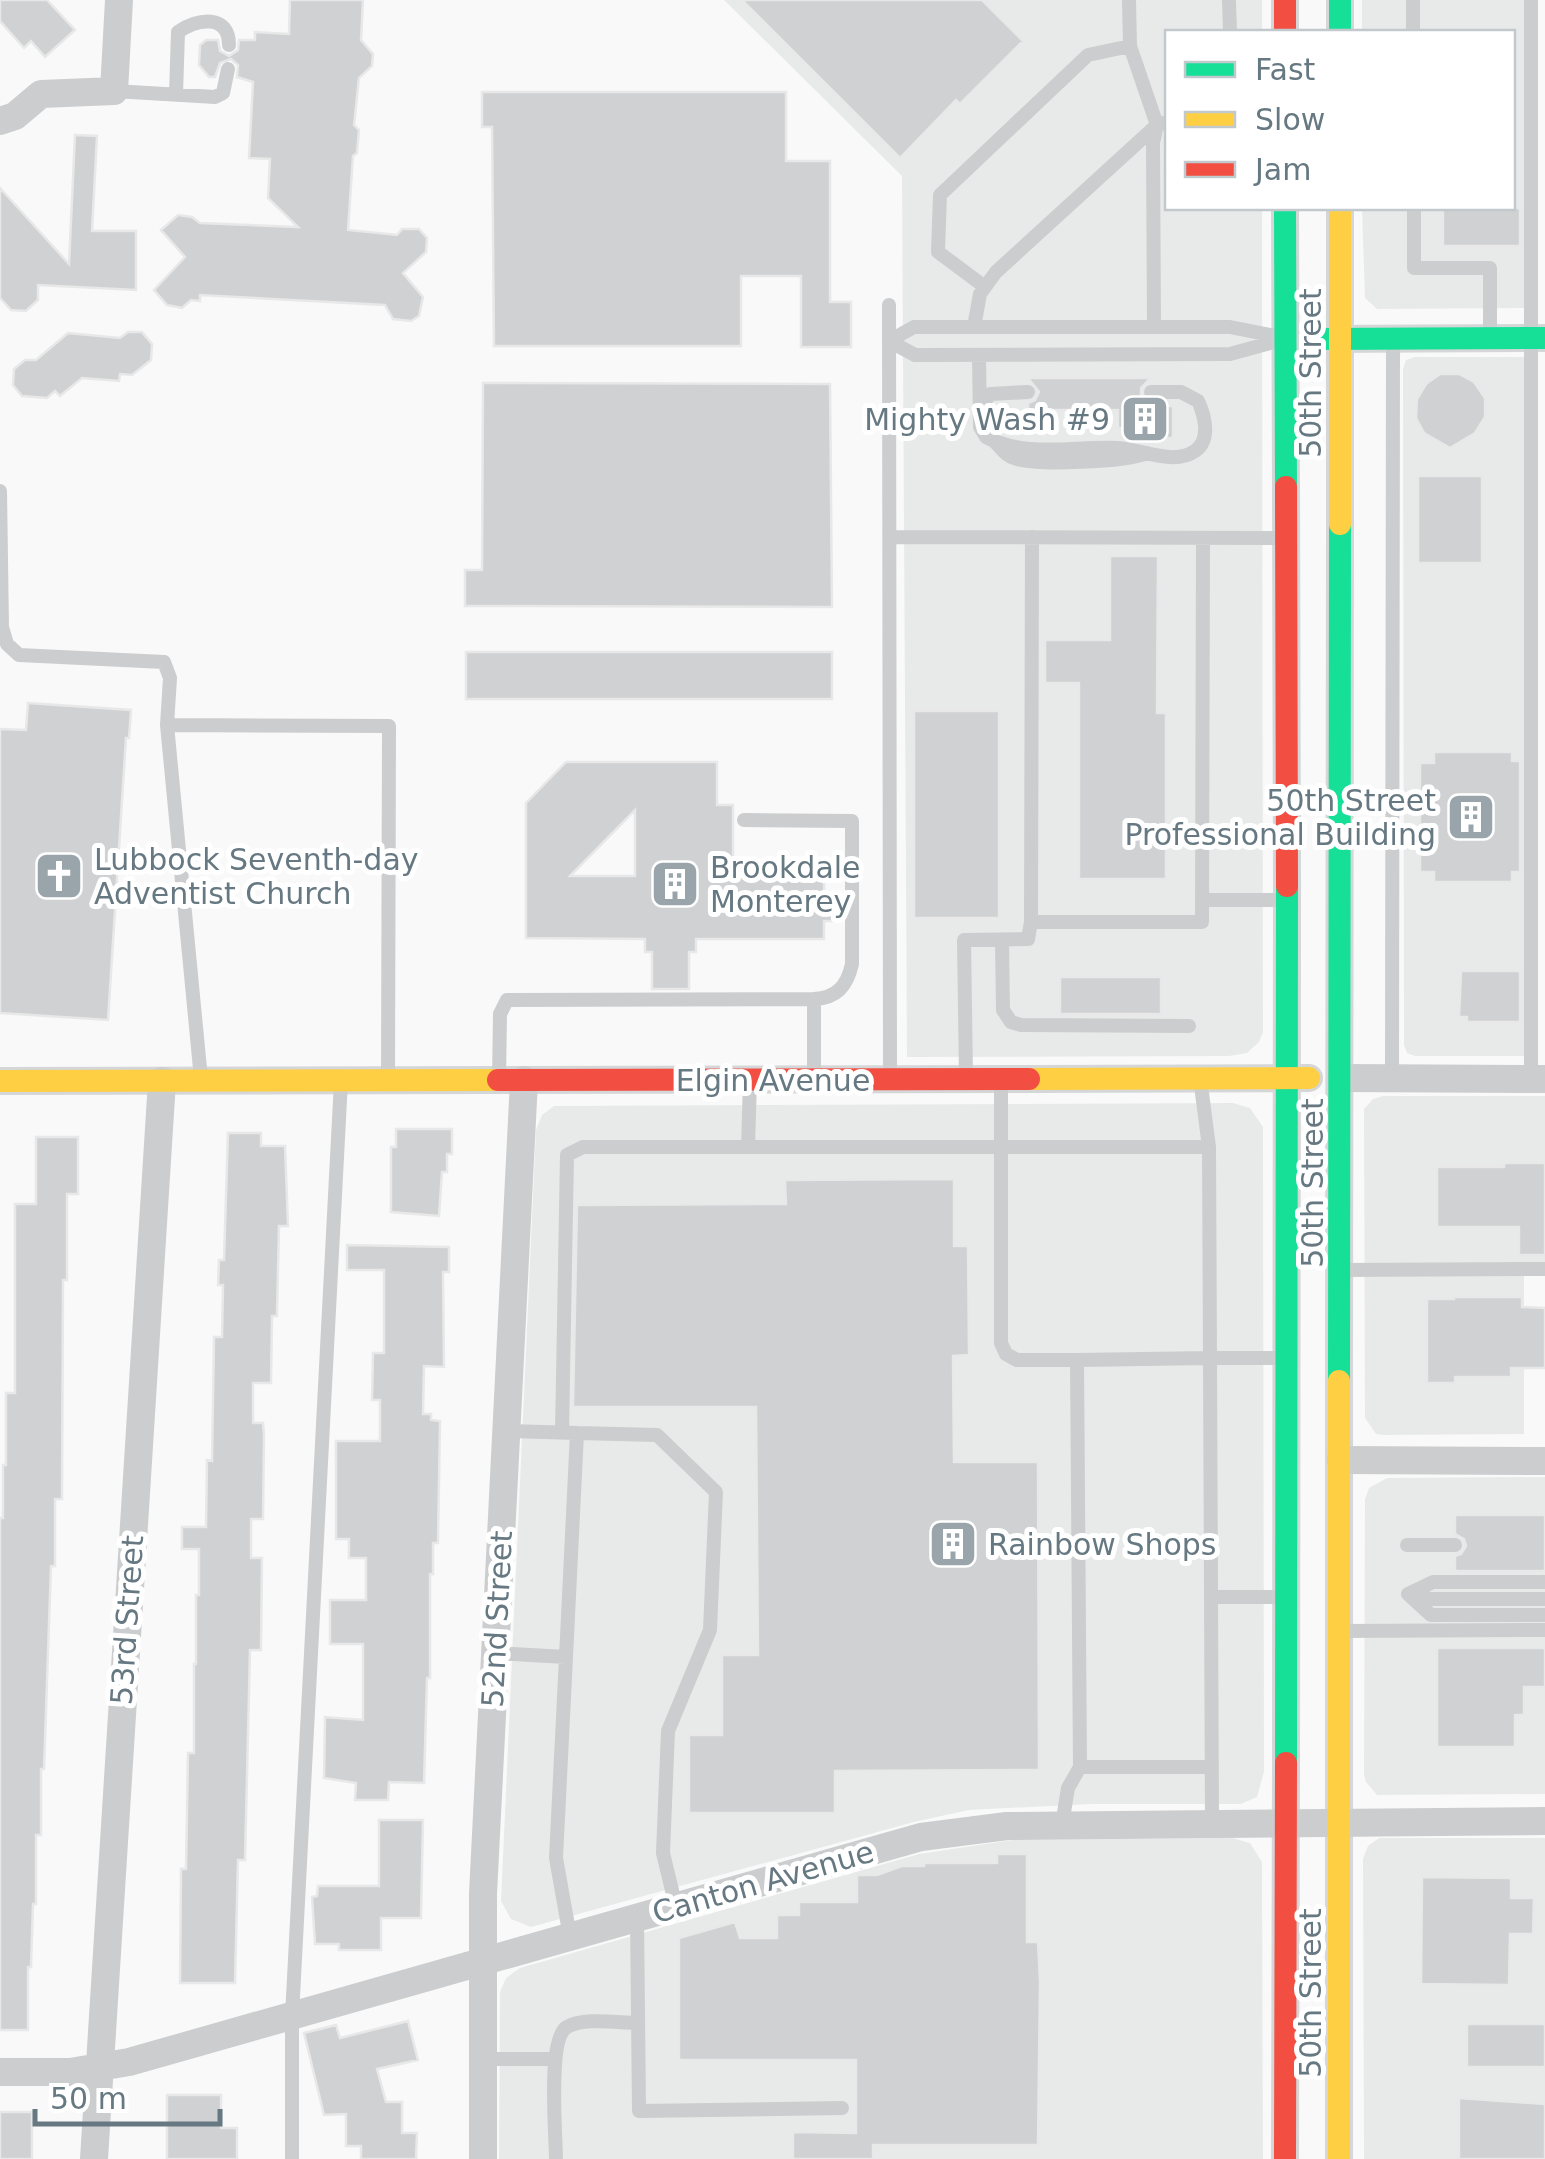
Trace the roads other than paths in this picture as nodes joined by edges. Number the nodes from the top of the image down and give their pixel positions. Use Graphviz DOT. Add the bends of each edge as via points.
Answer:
graph roads {
  1 [pos="119,0"];
  2 [pos="1129,0"];
  3 [pos="1229,0"];
  4 [pos="1285,0"];
  5 [pos="1340,0"];
  6 [pos="1412,0"];
  7 [pos="1531,0"];
  8 [pos="1230,30"];
  9 [pos="1285,30"];
  10 [pos="1340,30"];
  11 [pos="1413,30"];
  12 [pos="229,45"];
  13 [pos="1130,46"];
  14 [pos="228,70"];
  15 [pos="114,91"];
  16 [pos="176,94"];
  17 [pos="0,121"];
  18 [pos="1162,124"];
  19 [pos="1286,210"];
  20 [pos="1340,210"];
  21 [pos="1414,210"];
  22 [pos="985,287"];
  23 [pos="889,305"];
  24 [pos="974,326"];
  25 [pos="1154,326"];
  26 [pos="1286,338"];
  27 [pos="1340,338"];
  28 [pos="1393,338"];
  29 [pos="1490,338"];
  30 [pos="1538,338"];
  31 [pos="889,341"];
  32 [pos="978,356"];
  33 [pos="1028,392"];
  34 [pos="1151,392"];
  35 [pos="978,410"];
  36 [pos="0,491"];
  37 [pos="890,537"];
  38 [pos="1032,538"];
  39 [pos="1203,538"];
  40 [pos="1286,538"];
  41 [pos="167,725"];
  42 [pos="744,820"];
  43 [pos="1202,900"];
  44 [pos="1287,900"];
  45 [pos="1031,922"];
  46 [pos="1002,940"];
  47 [pos="814,999"];
  48 [pos="1190,1026"];
  49 [pos="1200,1077"];
  50 [pos="1288,1078"];
  51 [pos="1342,1078"];
  52 [pos="1392,1078"];
  53 [pos="1538,1078"];
  54 [pos="890,1079"];
  55 [pos="966,1079"];
  56 [pos="1001,1079"];
  57 [pos="0,1080"];
  58 [pos="162,1080"];
  59 [pos="201,1080"];
  60 [pos="341,1080"];
  61 [pos="388,1080"];
  62 [pos="512,1080"];
  63 [pos="750,1080"];
  64 [pos="814,1080"];
  65 [pos="748,1147"];
  66 [pos="1002,1148"];
  67 [pos="1209,1148"];
  68 [pos="1545,1269"];
  69 [pos="1341,1270"];
  70 [pos="1210,1358"];
  71 [pos="1287,1358"];
  72 [pos="1077,1360"];
  73 [pos="506,1431"];
  74 [pos="569,1433"];
  75 [pos="1341,1460"];
  76 [pos="1545,1461"];
  77 [pos="1407,1545"];
  78 [pos="1455,1545"];
  79 [pos="1545,1582"];
  80 [pos="1408,1594"];
  81 [pos="1286,1596"];
  82 [pos="1211,1597"];
  83 [pos="1545,1599"];
  84 [pos="1545,1616"];
  85 [pos="1545,1630"];
  86 [pos="1341,1631"];
  87 [pos="495,1653"];
  88 [pos="566,1657"];
  89 [pos="1080,1767"];
  90 [pos="1212,1767"];
  91 [pos="1340,1821"];
  92 [pos="1545,1821"];
  93 [pos="1212,1822"];
  94 [pos="1286,1822"];
  95 [pos="1062,1825"];
  96 [pos="676,1907"];
  97 [pos="636,1918"];
  98 [pos="570,1937"];
  99 [pos="482,1962"];
  100 [pos="292,2016"];
  101 [pos="638,2023"];
  102 [pos="483,2059"];
  103 [pos="555,2059"];
  104 [pos="97,2070"];
  105 [pos="0,2072"];
  106 [pos="842,2108"];
  107 [pos="94,2159"];
  108 [pos="292,2159"];
  109 [pos="483,2159"];
  110 [pos="556,2159"];
  111 [pos="1285,2159"];
  112 [pos="1339,2159"];
  1 -- 15 [label="street"];
  2 -- 13 [label="lane"];
  3 -- 8 [label="lane"];
  4 -- 9 [label="main road"];
  5 -- 10 [label="main road"];
  6 -- 11 [label="lane"];
  7 -- 30 [label="lane"];
  12 -- 16 [label="lane" via="222,24 208,20 178,32"];
  13 -- 18 [label="lane"];
  13 -- 22 [label="lane" via="1088,55 940,195 938,252"];
  14 -- 16 [label="lane" via="223,94"];
  15 -- 16 [label="lane"];
  15 -- 17 [label="street" via="41,94"];
  18 -- 22 [label="lane"];
  18 -- 25 [label="lane" via="1153,143"];
  19 -- 26 [label="main road, 50th Street"];
  20 -- 27 [label="main road, 50th Street"];
  21 -- 29 [label="lane" via="1414,268 1490,268"];
  22 -- 24 [label="lane"];
  23 -- 31 [label="lane"];
  24 -- 25 [label="lane"];
  24 -- 31 [label="lane" via="914,326"];
  25 -- 26 [label="lane" via="1230,326"];
  26 -- 27 [label="main road"];
  26 -- 32 [label="lane" via="1230,354"];
  26 -- 40 [label="main road, 50th Street"];
  27 -- 28 [label="main road"];
  27 -- 51 [label="main road, 50th Street"];
  28 -- 29 [label="main road"];
  28 -- 52 [label="lane"];
  29 -- 30 [label="main road"];
  30 -- 53 [label="lane"];
  31 -- 32 [label="lane" via="915,356"];
  31 -- 37 [label="lane"];
  32 -- 35 [label="lane"];
  33 -- 35 [label="lane" via="990,394"];
  34 -- 35 [label="lane" via="1191,396 1204,413 1198,449 1147,454 996,442 980,427"];
  36 -- 41 [label="lane" via="7,644 19,655 164,662 170,678"];
  37 -- 38 [label="lane"];
  37 -- 54 [label="lane"];
  38 -- 39 [label="lane"];
  38 -- 45 [label="lane"];
  39 -- 40 [label="lane"];
  39 -- 43 [label="lane"];
  40 -- 44 [label="main road, 50th Street"];
  41 -- 59 [label="lane"];
  41 -- 61 [label="lane" via="389,726"];
  42 -- 47 [label="lane" via="852,821 849,980 828,998"];
  43 -- 44 [label="lane"];
  43 -- 45 [label="lane" via="1202,922"];
  44 -- 50 [label="main road, 50th Street"];
  45 -- 46 [label="lane" via="1028,939"];
  46 -- 48 [label="lane" via="1003,1010 1011,1022"];
  46 -- 55 [label="lane" via="964,940"];
  47 -- 62 [label="lane" via="507,1000 500,1014"];
  47 -- 64 [label="lane"];
  49 -- 50 [label="main road, Elgin Avenue"];
  49 -- 56 [label="main road, Elgin Avenue"];
  49 -- 67 [label="lane"];
  50 -- 51 [label="main road, Elgin Avenue"];
  50 -- 71 [label="main road, 50th Street"];
  51 -- 52 [label="street, Elgin Avenue"];
  51 -- 69 [label="main road, 50th Street"];
  52 -- 53 [label="street, Elgin Avenue"];
  54 -- 55 [label="main road, Elgin Avenue"];
  54 -- 64 [label="main road, Elgin Avenue"];
  55 -- 56 [label="main road, Elgin Avenue"];
  56 -- 66 [label="lane"];
  57 -- 58 [label="main road, Elgin Avenue"];
  58 -- 59 [label="main road, Elgin Avenue"];
  58 -- 104 [label="street, 53rd Street"];
  59 -- 60 [label="main road, Elgin Avenue"];
  60 -- 61 [label="main road, Elgin Avenue"];
  60 -- 100 [label="lane"];
  61 -- 62 [label="main road, Elgin Avenue"];
  62 -- 63 [label="main road, Elgin Avenue"];
  62 -- 73 [label="street, 52nd Street"];
  63 -- 64 [label="main road, Elgin Avenue"];
  63 -- 65 [label="lane"];
  65 -- 66 [label="lane"];
  65 -- 74 [label="lane" via="584,1148 568,1155"];
  66 -- 67 [label="lane"];
  66 -- 72 [label="lane" via="1002,1343 1017,1360"];
  67 -- 70 [label="lane"];
  68 -- 69 [label="lane"];
  69 -- 75 [label="main road, 50th Street"];
  70 -- 71 [label="lane"];
  70 -- 72 [label="lane"];
  70 -- 82 [label="lane"];
  71 -- 81 [label="main road, 50th Street"];
  72 -- 89 [label="lane"];
  73 -- 74 [label="lane"];
  73 -- 87 [label="street, 52nd Street"];
  74 -- 88 [label="lane"];
  74 -- 96 [label="lane" via="657,1435 716,1492 710,1630 668,1731 663,1854"];
  75 -- 76 [label="street"];
  75 -- 86 [label="main road, 50th Street"];
  77 -- 78 [label="lane"];
  79 -- 80 [label="lane" via="1433,1582"];
  80 -- 83 [label="lane"];
  80 -- 84 [label="lane" via="1430,1615"];
  81 -- 82 [label="lane"];
  81 -- 94 [label="main road, 50th Street"];
  82 -- 90 [label="lane"];
  85 -- 86 [label="lane"];
  86 -- 91 [label="main road, 50th Street"];
  87 -- 88 [label="lane"];
  87 -- 99 [label="street, 52nd Street"];
  88 -- 98 [label="lane" via="556,1858"];
  89 -- 90 [label="lane"];
  89 -- 95 [label="lane" via="1068,1788"];
  90 -- 93 [label="lane"];
  91 -- 92 [label="street, Canton Avenue"];
  91 -- 94 [label="street, Canton Avenue"];
  91 -- 112 [label="main road, 50th Street"];
  93 -- 94 [label="street, Canton Avenue"];
  93 -- 95 [label="street, Canton Avenue"];
  94 -- 111 [label="main road, 50th Street"];
  95 -- 96 [label="street, Canton Avenue" via="921,1837"];
  96 -- 97 [label="street, Canton Avenue"];
  97 -- 98 [label="street, Canton Avenue"];
  97 -- 101 [label="lane"];
  98 -- 99 [label="street, Canton Avenue"];
  99 -- 100 [label="street, Canton Avenue"];
  99 -- 102 [label="street, 52nd Street"];
  100 -- 104 [label="street, Canton Avenue"];
  100 -- 108 [label="lane"];
  101 -- 103 [label="lane" via="565,2028"];
  101 -- 106 [label="lane" via="639,2110"];
  102 -- 103 [label="lane"];
  102 -- 109 [label="street, 52nd Street"];
  103 -- 110 [label="lane"];
  104 -- 105 [label="street, Canton Avenue"];
  104 -- 107 [label="street, 53rd Street"];
}
